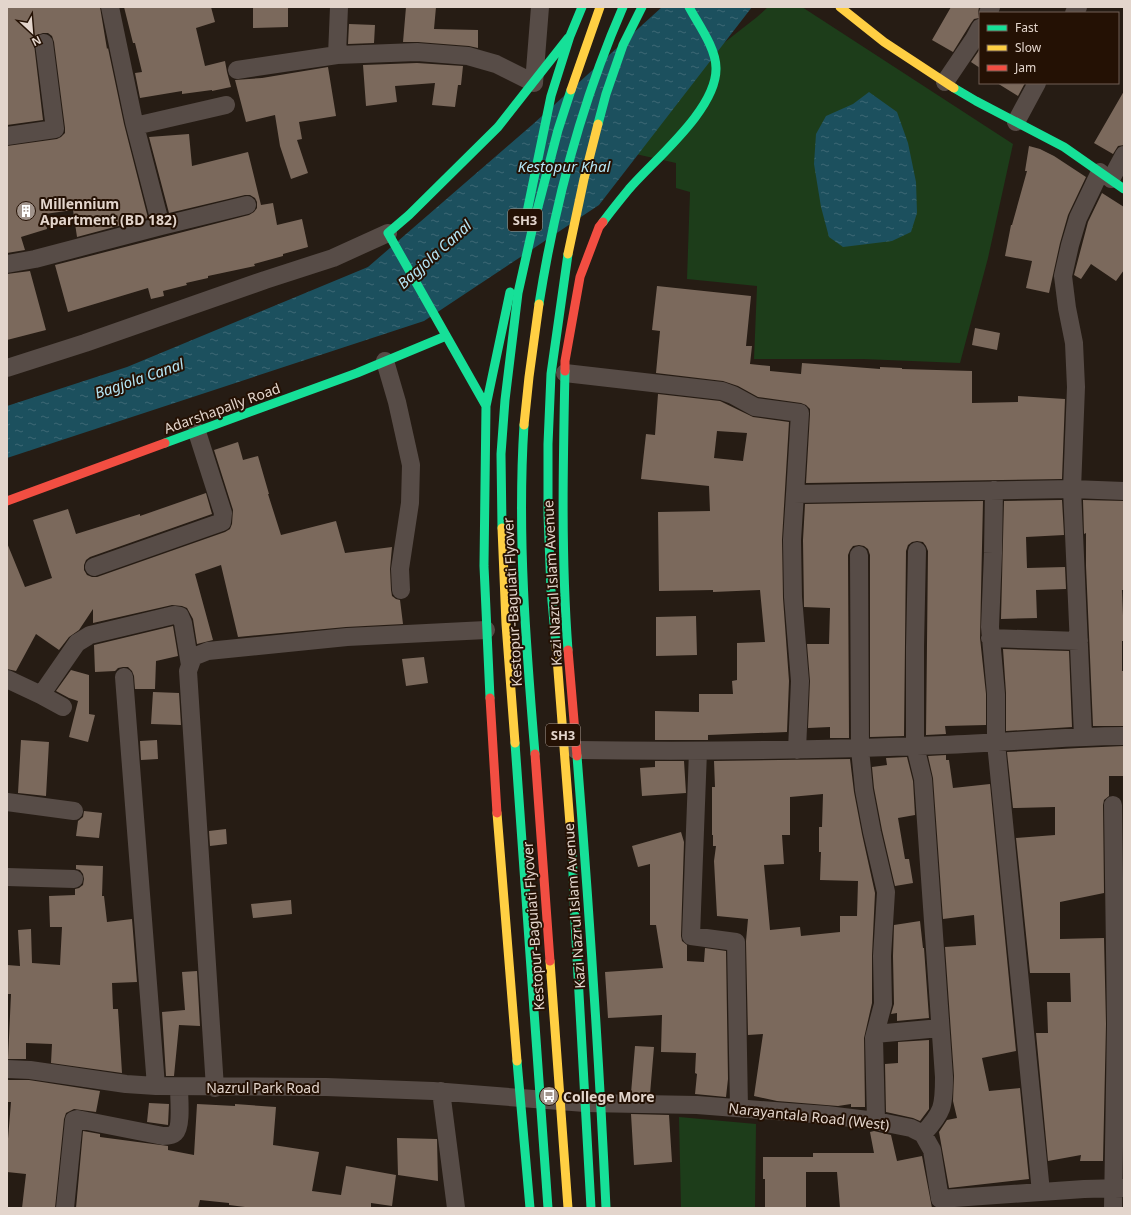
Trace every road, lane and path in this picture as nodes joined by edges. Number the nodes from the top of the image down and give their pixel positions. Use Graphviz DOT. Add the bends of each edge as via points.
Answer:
graph roads {
  1 [pos="110,7"];
  2 [pos="339,7"];
  3 [pos="540,7"];
  4 [pos="582,7"];
  5 [pos="600,7"];
  6 [pos="623,7"];
  7 [pos="642,7"];
  8 [pos="689,7"];
  9 [pos="840,7"];
  10 [pos="979,30"];
  11 [pos="570,36"];
  12 [pos="44,43"];
  13 [pos="337,55"];
  14 [pos="237,70"];
  15 [pos="945,82"];
  16 [pos="534,83"];
  17 [pos="1036,84"];
  18 [pos="226,104"];
  19 [pos="1016,122"];
  20 [pos="135,126"];
  21 [pos="7,136"];
  22 [pos="1124,156"];
  23 [pos="1112,180"];
  24 [pos="247,205"];
  25 [pos="161,226"];
  26 [pos="390,237"];
  27 [pos="7,264"];
  28 [pos="446,336"];
  29 [pos="384,361"];
  30 [pos="7,368"];
  31 [pos="565,373"];
  32 [pos="486,406"];
  33 [pos="197,432"];
  34 [pos="1072,489"];
  35 [pos="994,490"];
  36 [pos="1124,491"];
  37 [pos="795,494"];
  38 [pos="7,501"];
  39 [pos="917,551"];
  40 [pos="858,555"];
  41 [pos="94,567"];
  42 [pos="401,590"];
  43 [pos="486,630"];
  44 [pos="990,638"];
  45 [pos="1079,641"];
  46 [pos="190,665"];
  47 [pos="124,677"];
  48 [pos="7,679"];
  49 [pos="41,695"];
  50 [pos="63,707"];
  51 [pos="1082,736"];
  52 [pos="1124,736"];
  53 [pos="996,743"];
  54 [pos="915,746"];
  55 [pos="860,749"];
  56 [pos="576,750"];
  57 [pos="797,750"];
  58 [pos="698,751"];
  59 [pos="7,802"];
  60 [pos="1113,805"];
  61 [pos="74,811"];
  62 [pos="7,878"];
  63 [pos="74,879"];
  64 [pos="940,1028"];
  65 [pos="875,1034"];
  66 [pos="7,1069"];
  67 [pos="156,1086"];
  68 [pos="179,1087"];
  69 [pos="215,1088"];
  70 [pos="441,1091"];
  71 [pos="520,1097"];
  72 [pos="593,1103"];
  73 [pos="739,1108"];
  74 [pos="876,1121"];
  75 [pos="923,1134"];
  76 [pos="604,1165"];
  77 [pos="581,1166"];
  78 [pos="527,1169"];
  79 [pos="1119,1189"];
  80 [pos="1041,1192"];
  81 [pos="940,1204"];
  82 [pos="65,1208"];
  83 [pos="456,1208"];
  84 [pos="530,1208"];
  85 [pos="548,1208"];
  86 [pos="568,1208"];
  87 [pos="591,1208"];
  88 [pos="606,1208"];
  89 [pos="1113,1208"];
  1 -- 20 [label="street"];
  2 -- 13 [label="street"];
  3 -- 16 [label="street"];
  4 -- 11 [label="main road, SH3"];
  5 -- 85 [label="main road, Kestopur-Baguiati Flyover, bridge" via="558,130 521,278 505,400 501,454 506,624"];
  6 -- 86 [label="main road, Kestopur-Baguiati Flyover, bridge" via="590,95 555,218 541,287 523,443 522,509 530,695"];
  7 -- 72 [label="main road, Kazi Nazrul Islam Avenue / SH3" via="623,45 611,80 584,178 566,263 551,374 548,444 551,590 572,840 575,930"];
  8 -- 31 [label="main road, Kazi Nazrul Islam Avenue" via="711,47 716,67 714,82 690,124 629,189 599,227 580,277"];
  9 -- 15 [label="main road" via="884,42"];
  10 -- 15 [label="street"];
  11 -- 16 [label="main road"];
  11 -- 32 [label="main road, SH3" via="551,96"];
  12 -- 21 [label="street" via="55,129"];
  13 -- 14 [label="street"];
  13 -- 16 [label="street" via="417,52 468,56 496,64"];
  15 -- 19 [label="main road"];
  16 -- 26 [label="main road" via="498,127"];
  17 -- 19 [label="street"];
  18 -- 20 [label="street"];
  19 -- 23 [label="main road" via="1064,146"];
  20 -- 25 [label="street"];
  22 -- 23 [label="street"];
  23 -- 34 [label="street" via="1078,218 1063,276 1074,343 1076,387"];
  24 -- 25 [label="street"];
  25 -- 27 [label="street"];
  26 -- 28 [label="main road"];
  26 -- 30 [label="street"];
  28 -- 29 [label="main road, Adarshapally Road"];
  28 -- 32 [label="main road"];
  29 -- 33 [label="main road, Adarshapally Road"];
  29 -- 42 [label="street" via="411,465 410,503 400,569"];
  31 -- 37 [label="street" via="722,391 755,407 800,413"];
  31 -- 56 [label="main road, Kazi Nazrul Islam Avenue" via="562,509 566,619"];
  32 -- 43 [label="main road, SH3"];
  33 -- 38 [label="main road, Adarshapally Road"];
  33 -- 41 [label="street" via="223,513 222,522"];
  34 -- 35 [label="street"];
  34 -- 36 [label="street"];
  34 -- 45 [label="street"];
  35 -- 37 [label="street"];
  35 -- 44 [label="street"];
  37 -- 57 [label="street" via="792,540 793,597 800,681"];
  39 -- 54 [label="street"];
  40 -- 55 [label="street"];
  43 -- 46 [label="street" via="347,637 208,651 193,657"];
  43 -- 71 [label="main road, SH3" via="492,749"];
  44 -- 45 [label="street"];
  44 -- 53 [label="street" via="996,694"];
  45 -- 51 [label="street"];
  46 -- 49 [label="street" via="183,623 180,616 174,616 90,635 77,643"];
  46 -- 69 [label="street" via="188,671"];
  47 -- 67 [label="street"];
  48 -- 49 [label="street"];
  49 -- 50 [label="street"];
  51 -- 52 [label="street"];
  51 -- 53 [label="street"];
  53 -- 54 [label="street"];
  53 -- 80 [label="street"];
  54 -- 55 [label="street"];
  54 -- 64 [label="street" via="923,779"];
  55 -- 57 [label="street"];
  55 -- 65 [label="street" via="864,790 886,892 882,956 883,1004"];
  56 -- 58 [label="street"];
  56 -- 72 [label="main road, Kazi Nazrul Islam Avenue" via="588,898"];
  57 -- 58 [label="street"];
  58 -- 73 [label="street" via="691,936 736,942"];
  59 -- 61 [label="street"];
  60 -- 79 [label="street"];
  62 -- 63 [label="street"];
  64 -- 65 [label="street"];
  64 -- 75 [label="street" via="944,1097 940,1112"];
  65 -- 74 [label="street"];
  66 -- 67 [label="street, Nazrul Park Road"];
  67 -- 68 [label="street, Nazrul Park Road"];
  68 -- 69 [label="street, Nazrul Park Road"];
  68 -- 82 [label="street" via="179,1127 176,1133 170,1136 74,1120"];
  69 -- 70 [label="street, Nazrul Park Road" via="326,1087"];
  70 -- 71 [label="street, Nazrul Park Road"];
  70 -- 83 [label="street"];
  71 -- 72 [label="street, Narayantala Road (West)"];
  71 -- 78 [label="main road, SH3"];
  72 -- 73 [label="street, Narayantala Road (West)"];
  72 -- 76 [label="main road, Kazi Nazrul Islam Avenue"];
  72 -- 77 [label="main road, Kazi Nazrul Islam Avenue / SH3"];
  73 -- 74 [label="street, Narayantala Road (West)"];
  74 -- 75 [label="street, Narayantala Road (West)" via="911,1128"];
  75 -- 81 [label="street" via="932,1150"];
  76 -- 77 [label="main road"];
  76 -- 88 [label="main road, Kazi Nazrul Islam Avenue"];
  77 -- 78 [label="main road"];
  77 -- 87 [label="main road, Kazi Nazrul Islam Avenue / SH3"];
  78 -- 84 [label="main road, SH3"];
  79 -- 80 [label="street"];
  79 -- 89 [label="street"];
  80 -- 81 [label="street"];
}
